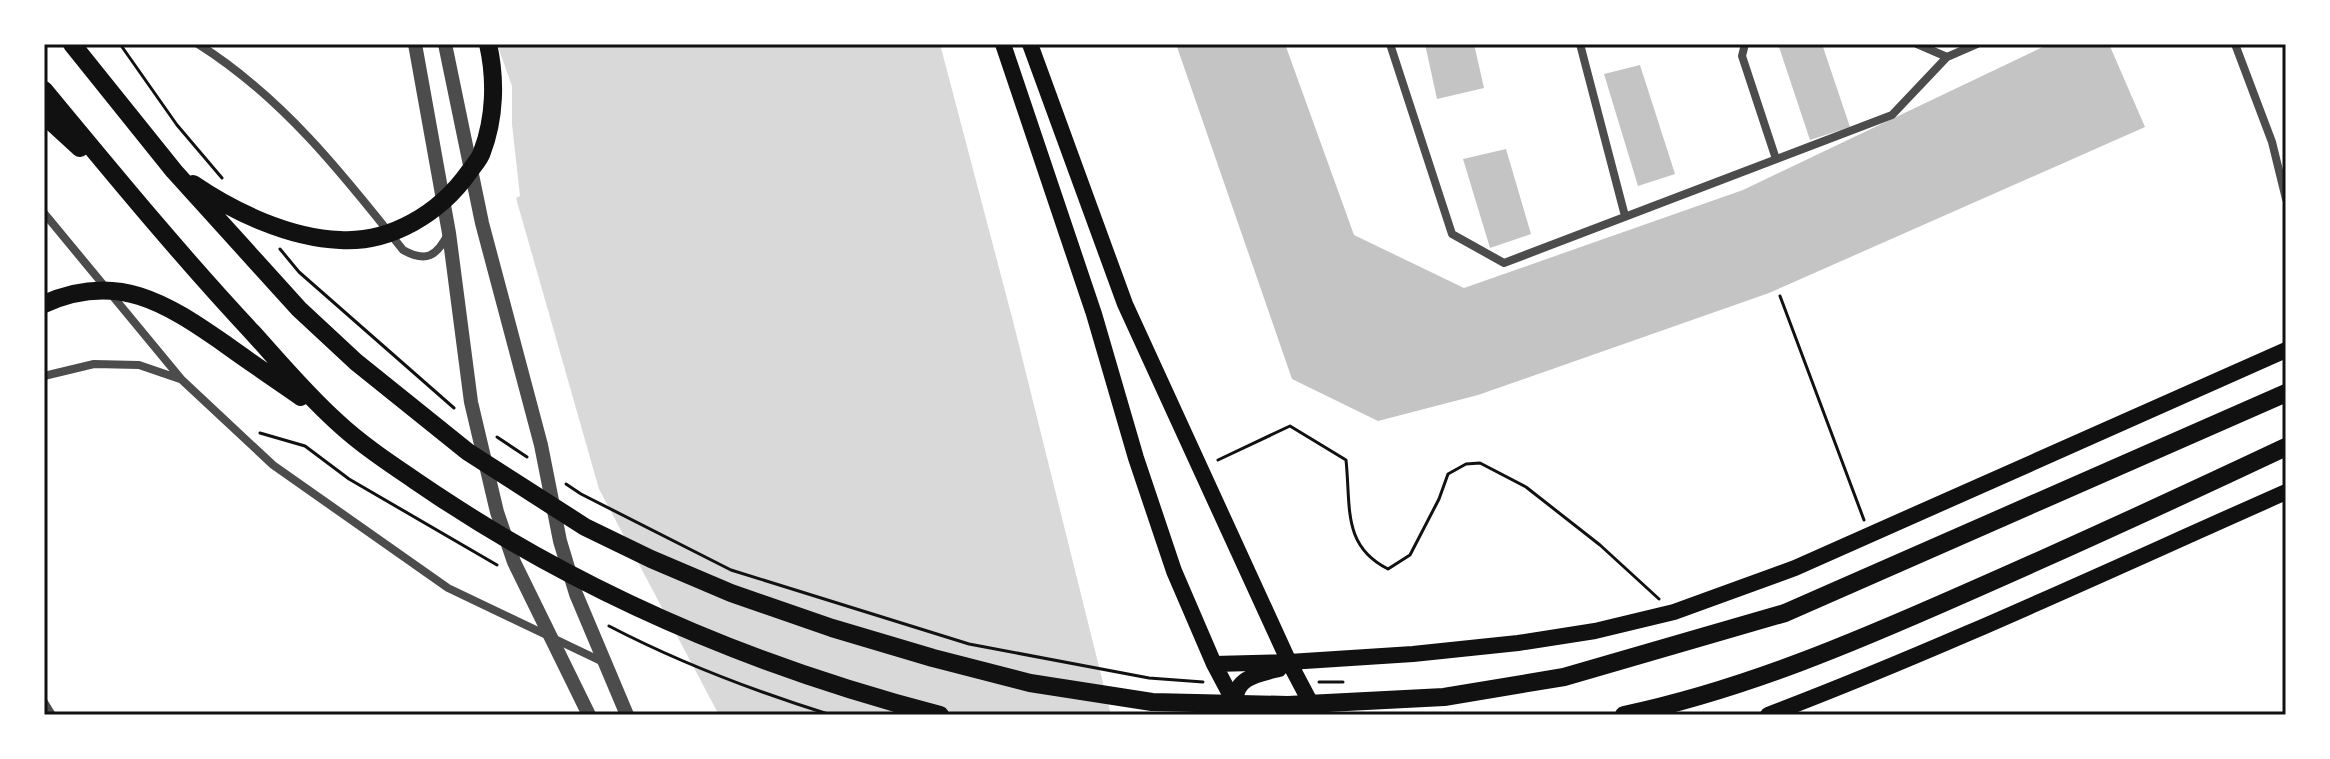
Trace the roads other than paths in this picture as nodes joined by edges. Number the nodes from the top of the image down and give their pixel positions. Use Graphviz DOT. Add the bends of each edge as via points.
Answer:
graph roads {
  1 [pos="72,44"];
  2 [pos="198,44"];
  3 [pos="415,44"];
  4 [pos="445,44"];
  5 [pos="488,44"];
  6 [pos="1003,44"];
  7 [pos="1030,44"];
  8 [pos="1390,44"];
  9 [pos="1580,44"];
  10 [pos="1745,44"];
  11 [pos="1917,44"];
  12 [pos="1977,44"];
  13 [pos="2235,44"];
  14 [pos="1947,57"];
  15 [pos="44,90"];
  16 [pos="44,115"];
  17 [pos="1776,159"];
  18 [pos="174,171"];
  19 [pos="129,192"];
  20 [pos="2286,199"];
  21 [pos="44,213"];
  22 [pos="1625,216"];
  23 [pos="449,233"];
  24 [pos="44,304"];
  25 [pos="2286,350"];
  26 [pos="44,376"];
  27 [pos="182,380"];
  28 [pos="2286,393"];
  29 [pos="336,421"];
  30 [pos="2286,447"];
  31 [pos="2286,492"];
  32 [pos="1266,611"];
  33 [pos="549,638"];
  34 [pos="1325,660"];
  35 [pos="604,663"];
  36 [pos="1214,664"];
  37 [pos="1290,665"];
  38 [pos="44,702"];
  39 [pos="1239,711"];
  40 [pos="52,715"];
  41 [pos="589,715"];
  42 [pos="627,715"];
  43 [pos="940,715"];
  44 [pos="1317,715"];
  45 [pos="1624,715"];
  46 [pos="1768,715"];
  1 -- 18 [label="highway"];
  2 -- 23 [label="street" via="286,113 349,180 403,250 415,257 437,252"];
  3 -- 23 [label="street"];
  4 -- 35 [label="street" via="482,223 535,420 560,541"];
  5 -- 18 [label="highway" via="494,95 482,154 424,218 382,236 340,240 294,232 238,210"];
  6 -- 36 [label="main road" via="1174,571"];
  7 -- 32 [label="main road" via="1125,304"];
  8 -- 22 [label="street" via="1452,234 1504,263"];
  9 -- 22 [label="street"];
  10 -- 17 [label="street" via="1742,56"];
  11 -- 14 [label="street"];
  12 -- 14 [label="street"];
  13 -- 20 [label="street" via="2272,142"];
  14 -- 17 [label="street" via="1892,115"];
  15 -- 19 [label="highway"];
  16 -- 19 [label="highway"];
  17 -- 22 [label="street"];
  18 -- 28 [label="highway" via="299,309 356,362 468,452 585,527 731,593 832,628 1030,683 1152,702 1288,705 1444,697 1630,660 1785,613"];
  19 -- 29 [label="highway"];
  21 -- 27 [label="street"];
  23 -- 33 [label="street" via="471,402 497,512"];
  24 -- 29 [label="highway" via="94,290 161,303"];
  25 -- 34 [label="main road" via="1870,536 1674,612 1518,643"];
  26 -- 27 [label="street" via="94,364 139,365"];
  27 -- 33 [label="street" via="285,474 448,588"];
  29 -- 43 [label="highway" via="476,521 608,594 791,671"];
  30 -- 45 [label="highway" via="1801,663"];
  31 -- 46 [label="main road" via="1860,680"];
  32 -- 34 [label="main road" via="1293,645"];
  32 -- 37 [label="main road"];
  33 -- 35 [label="street"];
  33 -- 41 [label="street"];
  34 -- 37 [label="main road"];
  35 -- 42 [label="street"];
  36 -- 37 [label="main road"];
  36 -- 39 [label="main road"];
  37 -- 39 [label="main road" via="1245,679 1237,689"];
  37 -- 44 [label="main road"];
  38 -- 40 [label="street"];
}
